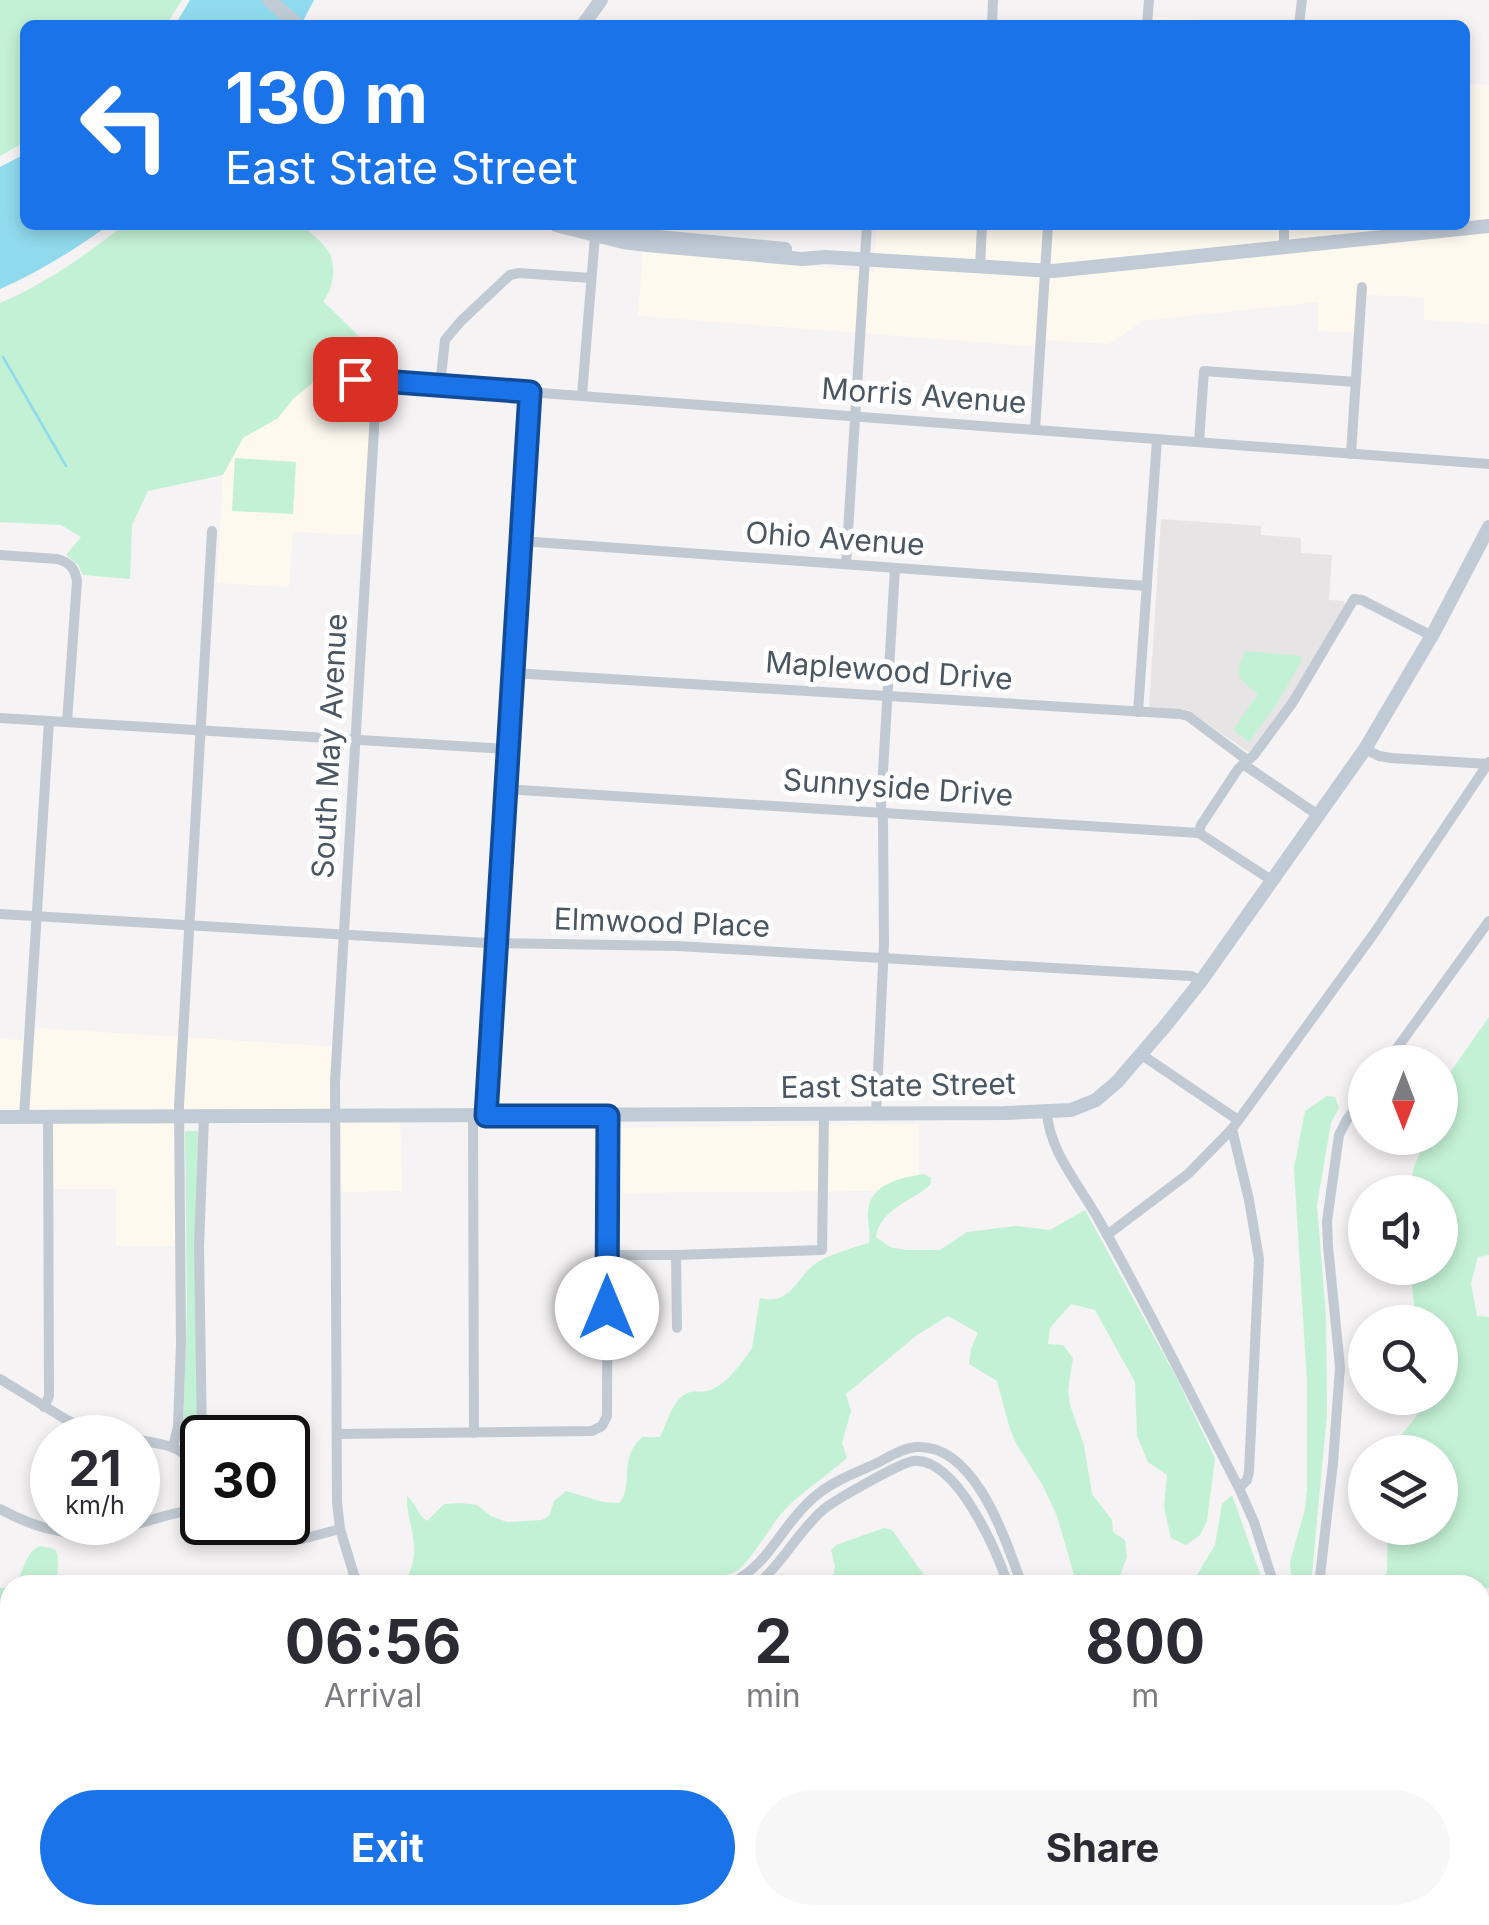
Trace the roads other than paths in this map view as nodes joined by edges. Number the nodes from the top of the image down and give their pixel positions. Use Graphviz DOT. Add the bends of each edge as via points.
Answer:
graph roads {
  1 [pos="269,0"];
  2 [pos="292,20"];
  3 [pos="596,230"];
  4 [pos="624,230"];
  5 [pos="867,230"];
  6 [pos="982,230"];
  7 [pos="1048,230"];
  8 [pos="1284,230"];
  9 [pos="1452,230"];
  10 [pos="1284,248"];
  11 [pos="825,257"];
  12 [pos="865,261"];
  13 [pos="980,267"];
  14 [pos="1046,271"];
  15 [pos="592,278"];
  16 [pos="1362,287"];
  17 [pos="355,379"];
  18 [pos="377,380"];
  19 [pos="1356,382"];
  20 [pos="440,385"];
  21 [pos="530,392"];
  22 [pos="582,395"];
  23 [pos="855,416"];
  24 [pos="1035,430"];
  25 [pos="1157,439"];
  26 [pos="1199,442"];
  27 [pos="1351,454"];
  28 [pos="1489,464"];
  29 [pos="1489,527"];
  30 [pos="212,530"];
  31 [pos="521,541"];
  32 [pos="0,555"];
  33 [pos="846,564"];
  34 [pos="895,568"];
  35 [pos="1146,586"];
  36 [pos="1432,636"];
  37 [pos="513,673"];
  38 [pos="888,696"];
  39 [pos="1138,712"];
  40 [pos="0,718"];
  41 [pos="49,721"];
  42 [pos="67,722"];
  43 [pos="200,730"];
  44 [pos="355,740"];
  45 [pos="1365,749"];
  46 [pos="507,750"];
  47 [pos="1245,762"];
  48 [pos="1489,763"];
  49 [pos="506,789"];
  50 [pos="882,812"];
  51 [pos="1318,815"];
  52 [pos="1198,832"];
  53 [pos="1273,880"];
  54 [pos="0,914"];
  55 [pos="36,916"];
  56 [pos="1489,921"];
  57 [pos="189,925"];
  58 [pos="343,934"];
  59 [pos="496,944"];
  60 [pos="883,957"];
  61 [pos="1202,981"];
  62 [pos="1399,1045"];
  63 [pos="1142,1055"];
  64 [pos="1047,1112"];
  65 [pos="824,1114"];
  66 [pos="876,1114"];
  67 [pos="180,1116"];
  68 [pos="335,1116"];
  69 [pos="480,1116"];
  70 [pos="608,1116"];
  71 [pos="0,1117"];
  72 [pos="24,1117"];
  73 [pos="48,1117"];
  74 [pos="204,1117"];
  75 [pos="1348,1120"];
  76 [pos="1235,1125"];
  77 [pos="1107,1236"];
  78 [pos="607,1255"];
  79 [pos="676,1255"];
  80 [pos="678,1328"];
  81 [pos="0,1379"];
  82 [pos="44,1407"];
  83 [pos="59,1415"];
  84 [pos="202,1415"];
  85 [pos="474,1433"];
  86 [pos="337,1434"];
  87 [pos="160,1444"];
  88 [pos="173,1447"];
  89 [pos="180,1452"];
  90 [pos="1239,1488"];
  91 [pos="0,1509"];
  92 [pos="180,1512"];
  93 [pos="340,1529"];
  94 [pos="310,1537"];
  95 [pos="353,1575"];
  96 [pos="746,1575"];
  97 [pos="768,1575"];
  98 [pos="1004,1575"];
  99 [pos="1018,1575"];
  100 [pos="1271,1575"];
  101 [pos="1320,1575"];
  1 -- 2 [label="main road"];
  3 -- 11 [label="main road" via="623,242"];
  3 -- 15 [label="street"];
  4 -- 11 [label="main road"];
  5 -- 12 [label="street"];
  6 -- 13 [label="street"];
  7 -- 14 [label="street"];
  8 -- 10 [label="street"];
  9 -- 10 [label="main road"];
  10 -- 14 [label="main road"];
  11 -- 12 [label="main road"];
  12 -- 13 [label="main road"];
  12 -- 23 [label="street"];
  13 -- 14 [label="main road"];
  14 -- 24 [label="street"];
  15 -- 20 [label="street" via="510,276 444,340"];
  15 -- 22 [label="street"];
  16 -- 19 [label="street"];
  17 -- 18 [label="street, Morris Avenue"];
  18 -- 20 [label="street, Morris Avenue"];
  18 -- 44 [label="street, South May Avenue"];
  19 -- 26 [label="street" via="1204,371"];
  19 -- 27 [label="street"];
  20 -- 21 [label="street, Morris Avenue"];
  21 -- 22 [label="street, Morris Avenue"];
  21 -- 31 [label="street"];
  22 -- 23 [label="street, Morris Avenue"];
  23 -- 24 [label="street, Morris Avenue"];
  23 -- 33 [label="street"];
  24 -- 25 [label="street, Morris Avenue"];
  25 -- 26 [label="street, Morris Avenue"];
  25 -- 35 [label="street"];
  26 -- 27 [label="street, Morris Avenue"];
  27 -- 28 [label="street, Morris Avenue"];
  29 -- 36 [label="main road, East State Street"];
  30 -- 43 [label="street"];
  31 -- 33 [label="street, Ohio Avenue"];
  31 -- 37 [label="street"];
  32 -- 42 [label="street" via="57,559 75,572"];
  33 -- 34 [label="street, Ohio Avenue"];
  34 -- 35 [label="street, Ohio Avenue"];
  34 -- 38 [label="street"];
  35 -- 39 [label="street"];
  36 -- 45 [label="main road, East State Street"];
  36 -- 47 [label="street" via="1354,598 1294,702"];
  37 -- 38 [label="street, Maplewood Drive"];
  37 -- 46 [label="street"];
  38 -- 39 [label="street, Maplewood Drive"];
  38 -- 50 [label="street"];
  39 -- 47 [label="street, Maplewood Drive" via="1188,716"];
  40 -- 41 [label="street"];
  41 -- 42 [label="street"];
  41 -- 55 [label="street"];
  42 -- 43 [label="street"];
  43 -- 44 [label="street"];
  43 -- 57 [label="street"];
  44 -- 46 [label="street"];
  44 -- 58 [label="street, South May Avenue"];
  45 -- 48 [label="street" via="1391,758"];
  45 -- 51 [label="main road, East State Street"];
  46 -- 49 [label="street"];
  47 -- 51 [label="street, Maplewood Drive"];
  47 -- 52 [label="street"];
  48 -- 76 [label="street"];
  49 -- 50 [label="street, Sunnyside Drive"];
  49 -- 59 [label="street"];
  50 -- 52 [label="street, Sunnyside Drive"];
  50 -- 60 [label="street"];
  51 -- 53 [label="main road, East State Street"];
  52 -- 53 [label="street, Sunnyside Drive"];
  53 -- 61 [label="main road, East State Street"];
  54 -- 55 [label="street, Elmwood Place"];
  55 -- 57 [label="street, Elmwood Place"];
  55 -- 72 [label="street"];
  56 -- 62 [label="street"];
  57 -- 58 [label="street, Elmwood Place"];
  57 -- 67 [label="street"];
  58 -- 59 [label="street, Elmwood Place"];
  58 -- 68 [label="street, South May Avenue"];
  59 -- 60 [label="street, Elmwood Place"];
  59 -- 69 [label="street"];
  60 -- 61 [label="street, Elmwood Place"];
  60 -- 66 [label="street"];
  61 -- 63 [label="main road, East State Street"];
  63 -- 64 [label="main road, East State Street" via="1096,1100"];
  63 -- 76 [label="street"];
  64 -- 66 [label="main road, East State Street"];
  64 -- 77 [label="street" via="1052,1140"];
  65 -- 66 [label="main road, East State Street"];
  65 -- 70 [label="main road, East State Street"];
  65 -- 79 [label="street" via="822,1250"];
  67 -- 73 [label="main road, East State Street"];
  67 -- 74 [label="main road, East State Street"];
  67 -- 88 [label="street" via="181,1343"];
  68 -- 69 [label="main road, East State Street"];
  68 -- 74 [label="main road, East State Street"];
  68 -- 86 [label="street, South May Avenue"];
  69 -- 70 [label="main road, East State Street"];
  69 -- 85 [label="street"];
  70 -- 78 [label="street"];
  71 -- 72 [label="main road, East State Street"];
  72 -- 73 [label="main road, East State Street"];
  73 -- 82 [label="street"];
  74 -- 84 [label="street"];
  75 -- 101 [label="street" via="1340,1131 1328,1215 1340,1367"];
  76 -- 77 [label="street" via="1188,1174"];
  76 -- 90 [label="street" via="1259,1259 1250,1472"];
  77 -- 90 [label="street"];
  78 -- 79 [label="street"];
  78 -- 85 [label="street" via="602,1426"];
  79 -- 80 [label="street"];
  81 -- 82 [label="street"];
  82 -- 83 [label="street"];
  85 -- 86 [label="street"];
  86 -- 93 [label="street, South May Avenue"];
  87 -- 88 [label="street"];
  88 -- 89 [label="street"];
  90 -- 100 [label="street"];
  91 -- 92 [label="street" via="64,1533 110,1530"];
  93 -- 94 [label="street"];
  93 -- 95 [label="street, South May Avenue"];
  96 -- 99 [label="street" via="813,1498 915,1447 932,1449 964,1469 994,1512"];
  97 -- 98 [label="street" via="826,1507 912,1461 942,1472 962,1493"];
}
